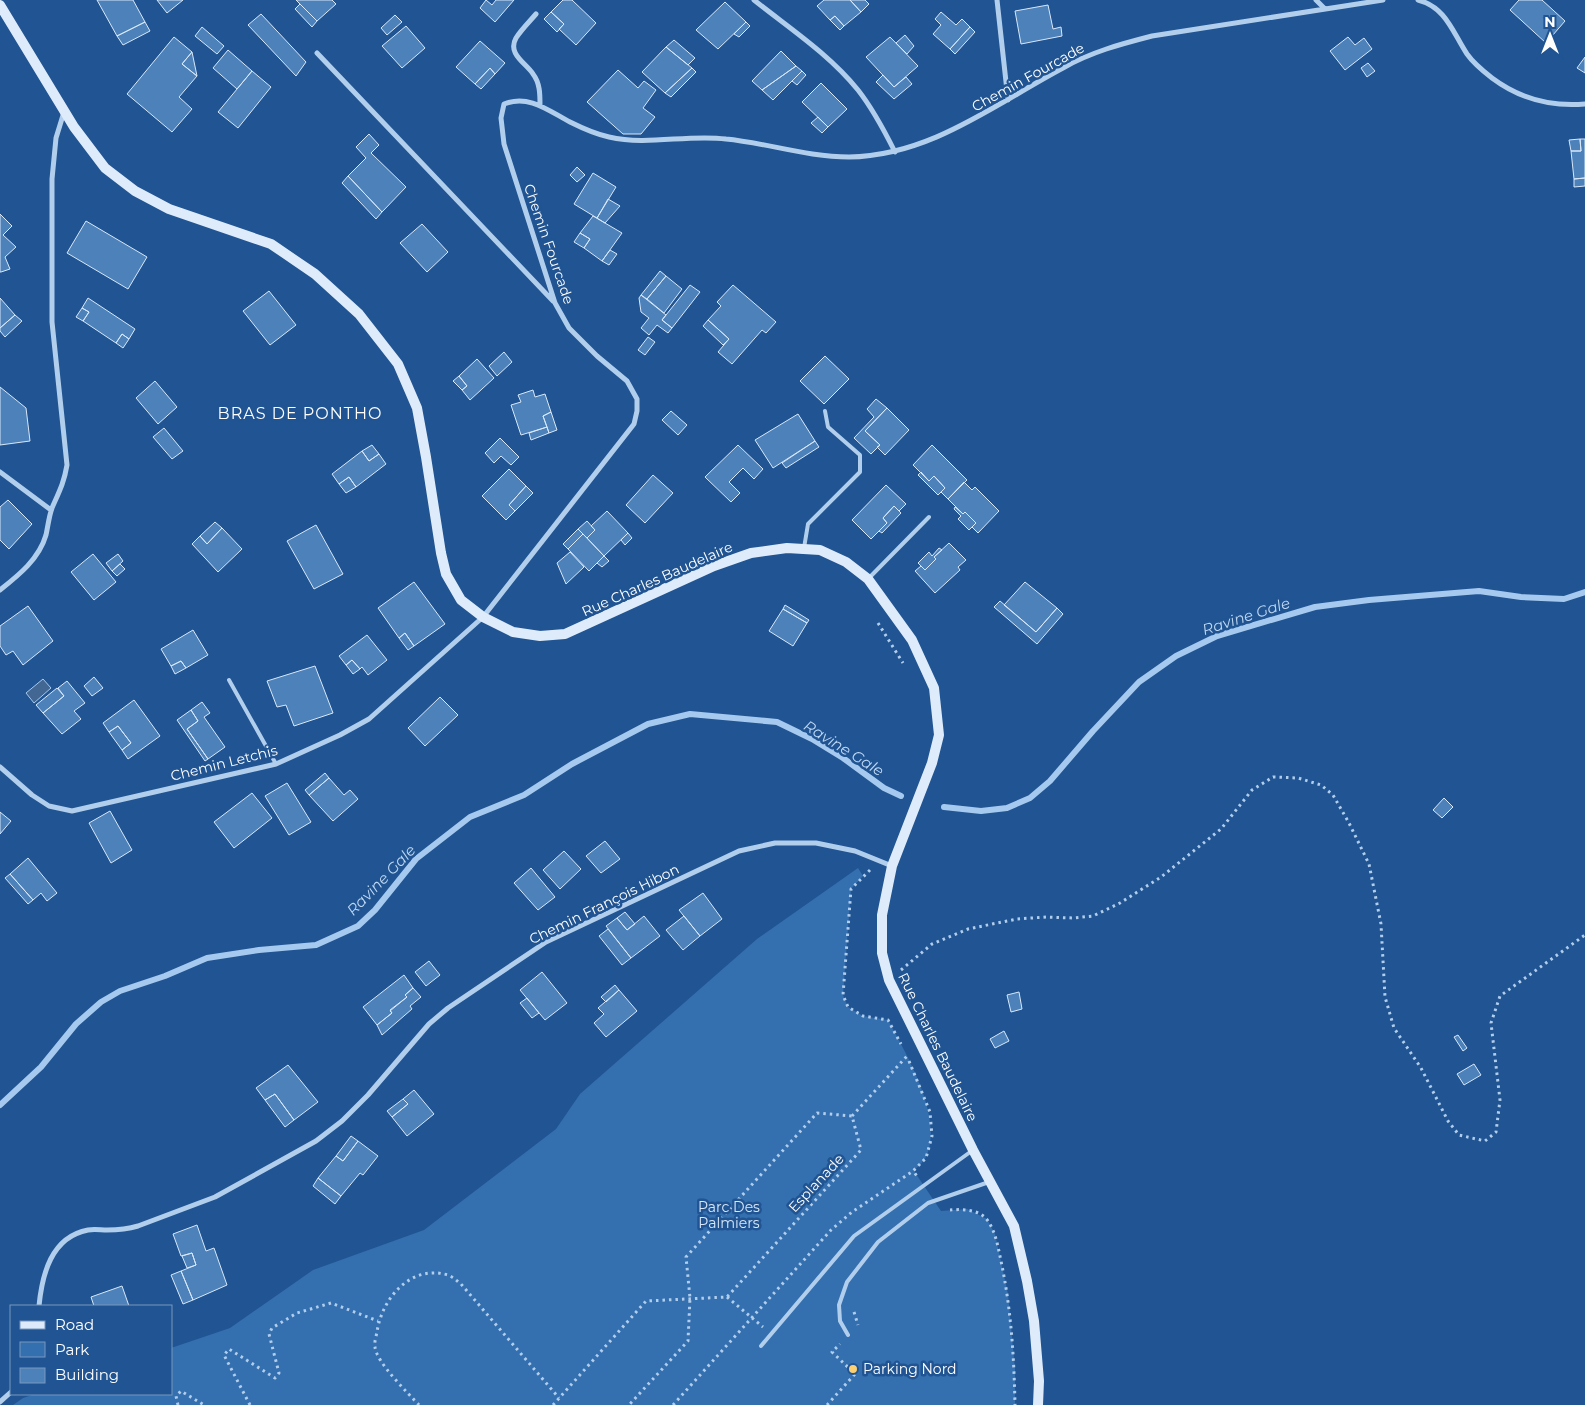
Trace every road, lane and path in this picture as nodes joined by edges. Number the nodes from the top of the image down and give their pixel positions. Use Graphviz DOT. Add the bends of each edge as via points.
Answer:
graph roads {
  1 [pos="754,0"];
  2 [pos="997,0"];
  3 [pos="1316,0"];
  4 [pos="1383,0"];
  5 [pos="1418,0"];
  6 [pos="0,5"];
  7 [pos="1325,9"];
  8 [pos="536,14"];
  9 [pos="317,53"];
  10 [pos="1008,100"];
  11 [pos="1585,104"];
  12 [pos="540,105"];
  13 [pos="64,111"];
  14 [pos="895,152"];
  15 [pos="555,303"];
  16 [pos="825,411"];
  17 [pos="0,472"];
  18 [pos="51,510"];
  19 [pos="929,516"];
  20 [pos="804,548"];
  21 [pos="868,579"];
  22 [pos="0,590"];
  23 [pos="873,616"];
  24 [pos="483,617"];
  25 [pos="907,670"];
  26 [pos="229,680"];
  27 [pos="276,764"];
  28 [pos="0,767"];
  29 [pos="881,862"];
  30 [pos="892,866"];
  31 [pos="1585,935"];
  32 [pos="889,980"];
  33 [pos="907,1056"];
  34 [pos="852,1116"];
  35 [pos="973,1150"];
  36 [pos="913,1171"];
  37 [pos="990,1182"];
  38 [pos="923,1186"];
  39 [pos="934,1200"];
  40 [pos="727,1296"];
  41 [pos="690,1298"];
  42 [pos="39,1305"];
  43 [pos="851,1307"];
  44 [pos="752,1318"];
  45 [pos="378,1322"];
  46 [pos="771,1334"];
  47 [pos="848,1335"];
  48 [pos="761,1346"];
  49 [pos="10,1393"];
  50 [pos="560,1398"];
  51 [pos="0,1402"];
  52 [pos="178,1405"];
  53 [pos="204,1405"];
  54 [pos="250,1405"];
  55 [pos="419,1405"];
  56 [pos="553,1405"];
  57 [pos="629,1405"];
  58 [pos="673,1405"];
  59 [pos="827,1405"];
  60 [pos="1015,1405"];
  61 [pos="1038,1405"];
  1 -- 14 [label="street" via="842,73 878,119"];
  2 -- 10 [label="street"];
  3 -- 7 [label="street"];
  4 -- 7 [label="street, Chemin Fourcade"];
  5 -- 11 [label="street" via="1436,8 1444,16 1468,55 1502,86 1545,104"];
  6 -- 13 [label="main road, Rue Charles Baudelaire"];
  7 -- 10 [label="street, Chemin Fourcade" via="1152,36 1120,44 1090,54"];
  8 -- 12 [label="street" via="515,39 514,49 517,58 534,75 540,90"];
  9 -- 15 [label="street"];
  10 -- 14 [label="street, Chemin Fourcade" via="959,128"];
  12 -- 14 [label="street, Chemin Fourcade" via="588,130 630,140 725,139 831,157"];
  12 -- 15 [label="street, Chemin Fourcade" via="518,101 504,104 501,132"];
  13 -- 18 [label="street" via="56,138 52,179 52,313 67,465 60,493"];
  13 -- 24 [label="main road, Rue Charles Baudelaire" via="105,168 135,191 169,209 270,244 315,274 359,314 398,364 417,408 446,574 461,600"];
  15 -- 24 [label="street, Chemin Fourcade" via="569,328 627,381 637,400 637,411 634,424"];
  16 -- 20 [label="lane" via="828,426 860,455 860,472 808,524"];
  17 -- 18 [label="street"];
  18 -- 22 [label="street" via="46,536 36,558"];
  19 -- 21 [label="lane"];
  20 -- 21 [label="main road, Rue Charles Baudelaire" via="820,550 846,562"];
  20 -- 24 [label="main road, Rue Charles Baudelaire" via="751,553 714,566 564,634 540,636 513,632"];
  21 -- 30 [label="main road, Rue Charles Baudelaire" via="912,640 934,688 939,736 932,763"];
  23 -- 25 [label="path"];
  24 -- 27 [label="street, Chemin Letchis" via="370,719"];
  26 -- 27 [label="lane"];
  27 -- 28 [label="street, Chemin Letchis" via="72,811 49,806"];
  29 -- 30 [label="street, Chemin François Hibon"];
  29 -- 33 [label="path" via="851,889 843,994 848,1007 863,1016 888,1020"];
  29 -- 42 [label="street, Chemin François Hibon" via="855,851 816,843 775,843 739,851 546,942 429,1024 368,1095 316,1141 215,1197 125,1230 88,1230 72,1236 50,1258"];
  30 -- 32 [label="main road, Rue Charles Baudelaire" via="882,915 882,953"];
  31 -- 32 [label="path" via="1500,996 1491,1023 1500,1100 1496,1132 1485,1141 1459,1135 1394,1028 1384,997 1381,924 1369,864 1333,795 1321,785 1298,778 1273,777 1252,790 1221,829 1161,877 1120,904 1093,916 1017,919 968,929 932,944"];
  32 -- 35 [label="main road, Rue Charles Baudelaire"];
  33 -- 34 [label="path"];
  33 -- 36 [label="path" via="930,1112 932,1136 926,1158"];
  34 -- 40 [label="path, Esplanade" via="861,1150"];
  34 -- 41 [label="path" via="817,1113 686,1257"];
  35 -- 37 [label="main road, Rue Charles Baudelaire"];
  35 -- 38 [label="lane"];
  36 -- 38 [label="path"];
  36 -- 44 [label="path" via="831,1230"];
  37 -- 39 [label="lane"];
  37 -- 61 [label="main road, Rue Charles Baudelaire" via="1014,1226 1027,1281 1039,1382"];
  38 -- 46 [label="lane" via="854,1236"];
  39 -- 47 [label="lane" via="878,1242 847,1282 839,1305 840,1321"];
  39 -- 60 [label="path" via="941,1211 967,1209 987,1219 995,1234 1008,1294"];
  40 -- 41 [label="path"];
  40 -- 44 [label="path"];
  41 -- 50 [label="path" via="646,1301"];
  41 -- 57 [label="path" via="688,1341"];
  43 -- 47 [label="path" via="858,1324"];
  44 -- 46 [label="path"];
  44 -- 58 [label="path"];
  45 -- 50 [label="path" via="396,1289 410,1278 431,1273 449,1276 461,1284"];
  45 -- 54 [label="path" via="331,1303 297,1313 272,1328 269,1334 279,1373 275,1378 229,1349 224,1356"];
  45 -- 55 [label="path" via="374,1348 385,1368"];
  46 -- 48 [label="lane"];
  47 -- 59 [label="path" via="832,1352 855,1374"];
  49 -- 51 [label="street"];
  50 -- 56 [label="path"];
  52 -- 53 [label="path" via="176,1396 181,1391"];
}
